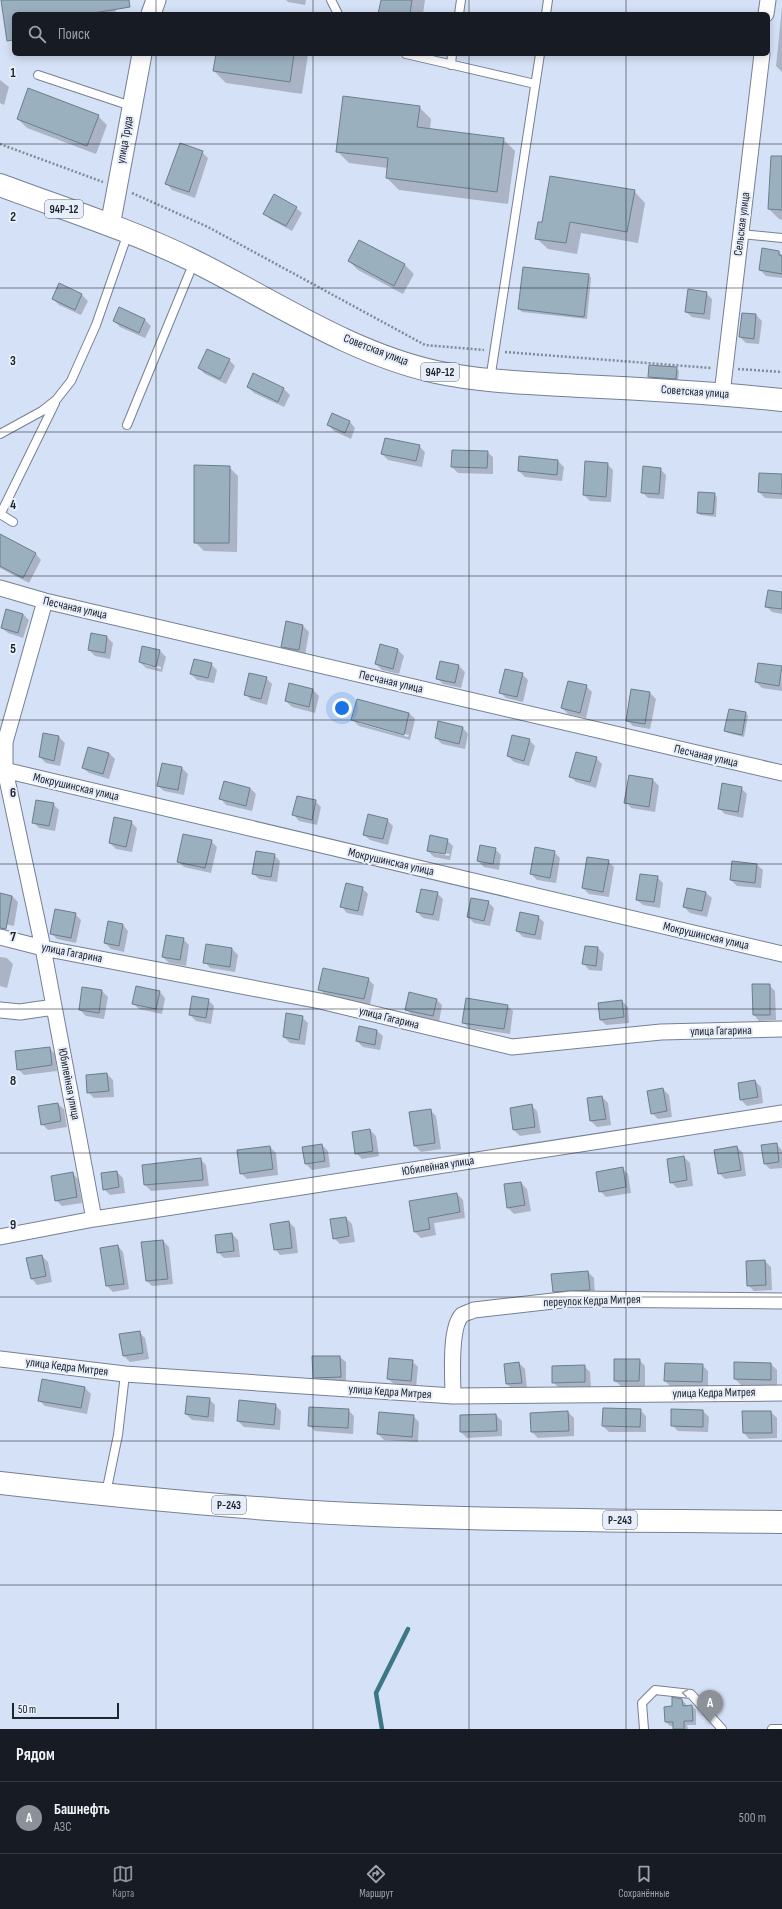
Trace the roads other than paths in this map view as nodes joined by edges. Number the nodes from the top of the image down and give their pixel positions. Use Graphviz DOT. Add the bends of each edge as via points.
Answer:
graph roads {
  1 [pos="156,0"];
  2 [pos="331,0"];
  3 [pos="461,0"];
  4 [pos="548,0"];
  5 [pos="768,0"];
  6 [pos="152,12"];
  7 [pos="337,12"];
  8 [pos="459,12"];
  9 [pos="546,12"];
  10 [pos="766,12"];
  11 [pos="142,56"];
  12 [pos="414,56"];
  13 [pos="452,56"];
  14 [pos="540,56"];
  15 [pos="762,56"];
  16 [pos="450,65"];
  17 [pos="38,74"];
  18 [pos="535,84"];
  19 [pos="131,106"];
  20 [pos="0,185"];
  21 [pos="119,230"];
  22 [pos="741,234"];
  23 [pos="782,238"];
  24 [pos="194,261"];
  25 [pos="490,380"];
  26 [pos="722,394"];
  27 [pos="56,400"];
  28 [pos="782,400"];
  29 [pos="127,425"];
  30 [pos="0,434"];
  31 [pos="0,515"];
  32 [pos="13,522"];
  33 [pos="0,588"];
  34 [pos="44,601"];
  35 [pos="3,769"];
  36 [pos="782,773"];
  37 [pos="0,937"];
  38 [pos="43,948"];
  39 [pos="782,954"];
  40 [pos="54,1007"];
  41 [pos="0,1010"];
  42 [pos="782,1029"];
  43 [pos="782,1113"];
  44 [pos="94,1219"];
  45 [pos="0,1237"];
  46 [pos="782,1302"];
  47 [pos="0,1359"];
  48 [pos="125,1374"];
  49 [pos="782,1393"];
  50 [pos="453,1396"];
  51 [pos="0,1484"];
  52 [pos="106,1495"];
  53 [pos="782,1522"];
  54 [pos="644,1729"];
  55 [pos="722,1729"];
  56 [pos="772,1729"];
  57 [pos="782,1729"];
  1 -- 6 [label="street"];
  2 -- 7 [label="lane"];
  3 -- 8 [label="lane"];
  4 -- 9 [label="lane"];
  5 -- 10 [label="street"];
  11 -- 19 [label="street, улица Труда"];
  12 -- 16 [label="lane"];
  13 -- 16 [label="lane"];
  14 -- 18 [label="lane"];
  15 -- 22 [label="street, Сельская улица"];
  16 -- 18 [label="lane"];
  17 -- 19 [label="lane"];
  18 -- 25 [label="lane"];
  19 -- 21 [label="street, улица Труда" via="116,188"];
  20 -- 21 [label="main road, Советская улица / 94Р-12"];
  21 -- 24 [label="main road, Советская улица / 94Р-12"];
  21 -- 27 [label="lane" via="96,325 71,381"];
  22 -- 23 [label="lane"];
  22 -- 26 [label="street, Сельская улица"];
  24 -- 25 [label="main road, Советская улица / 94Р-12" via="318,327 388,357 435,371"];
  24 -- 29 [label="lane"];
  25 -- 26 [label="main road, Советская улица / 94Р-12"];
  26 -- 28 [label="main road, Советская улица / 94Р-12"];
  27 -- 30 [label="lane" via="42,411"];
  27 -- 31 [label="lane"];
  31 -- 32 [label="lane"];
  33 -- 34 [label="street, Песчаная улица"];
  34 -- 35 [label="street, Юбилейная улица" via="5,742"];
  34 -- 36 [label="street, Песчаная улица"];
  35 -- 38 [label="street, Юбилейная улица"];
  35 -- 39 [label="street, Мокрушинская улица"];
  37 -- 38 [label="street, улица Гагарина"];
  38 -- 40 [label="street, Юбилейная улица"];
  38 -- 42 [label="street, улица Гагарина" via="320,1001 512,1048 661,1032"];
  40 -- 41 [label="street" via="20,1012"];
  40 -- 44 [label="street, Юбилейная улица"];
  43 -- 44 [label="street, Юбилейная улица"];
  44 -- 45 [label="street, Юбилейная улица"];
  46 -- 50 [label="street, переулок Кедра Митрея" via="571,1299 474,1310 462,1315 456,1326"];
  47 -- 48 [label="street, улица Кедра Митрея"];
  48 -- 50 [label="street, улица Кедра Митрея"];
  48 -- 52 [label="lane" via="118,1435"];
  49 -- 50 [label="street, улица Кедра Митрея"];
  51 -- 52 [label="main road, Р-243"];
  52 -- 53 [label="main road, Р-243" via="283,1510 450,1517"];
  55 -- 54 [label="lane, one-way" via="691,1694 655,1690 642,1703"];
  56 -- 57 [label="lane"];
}
